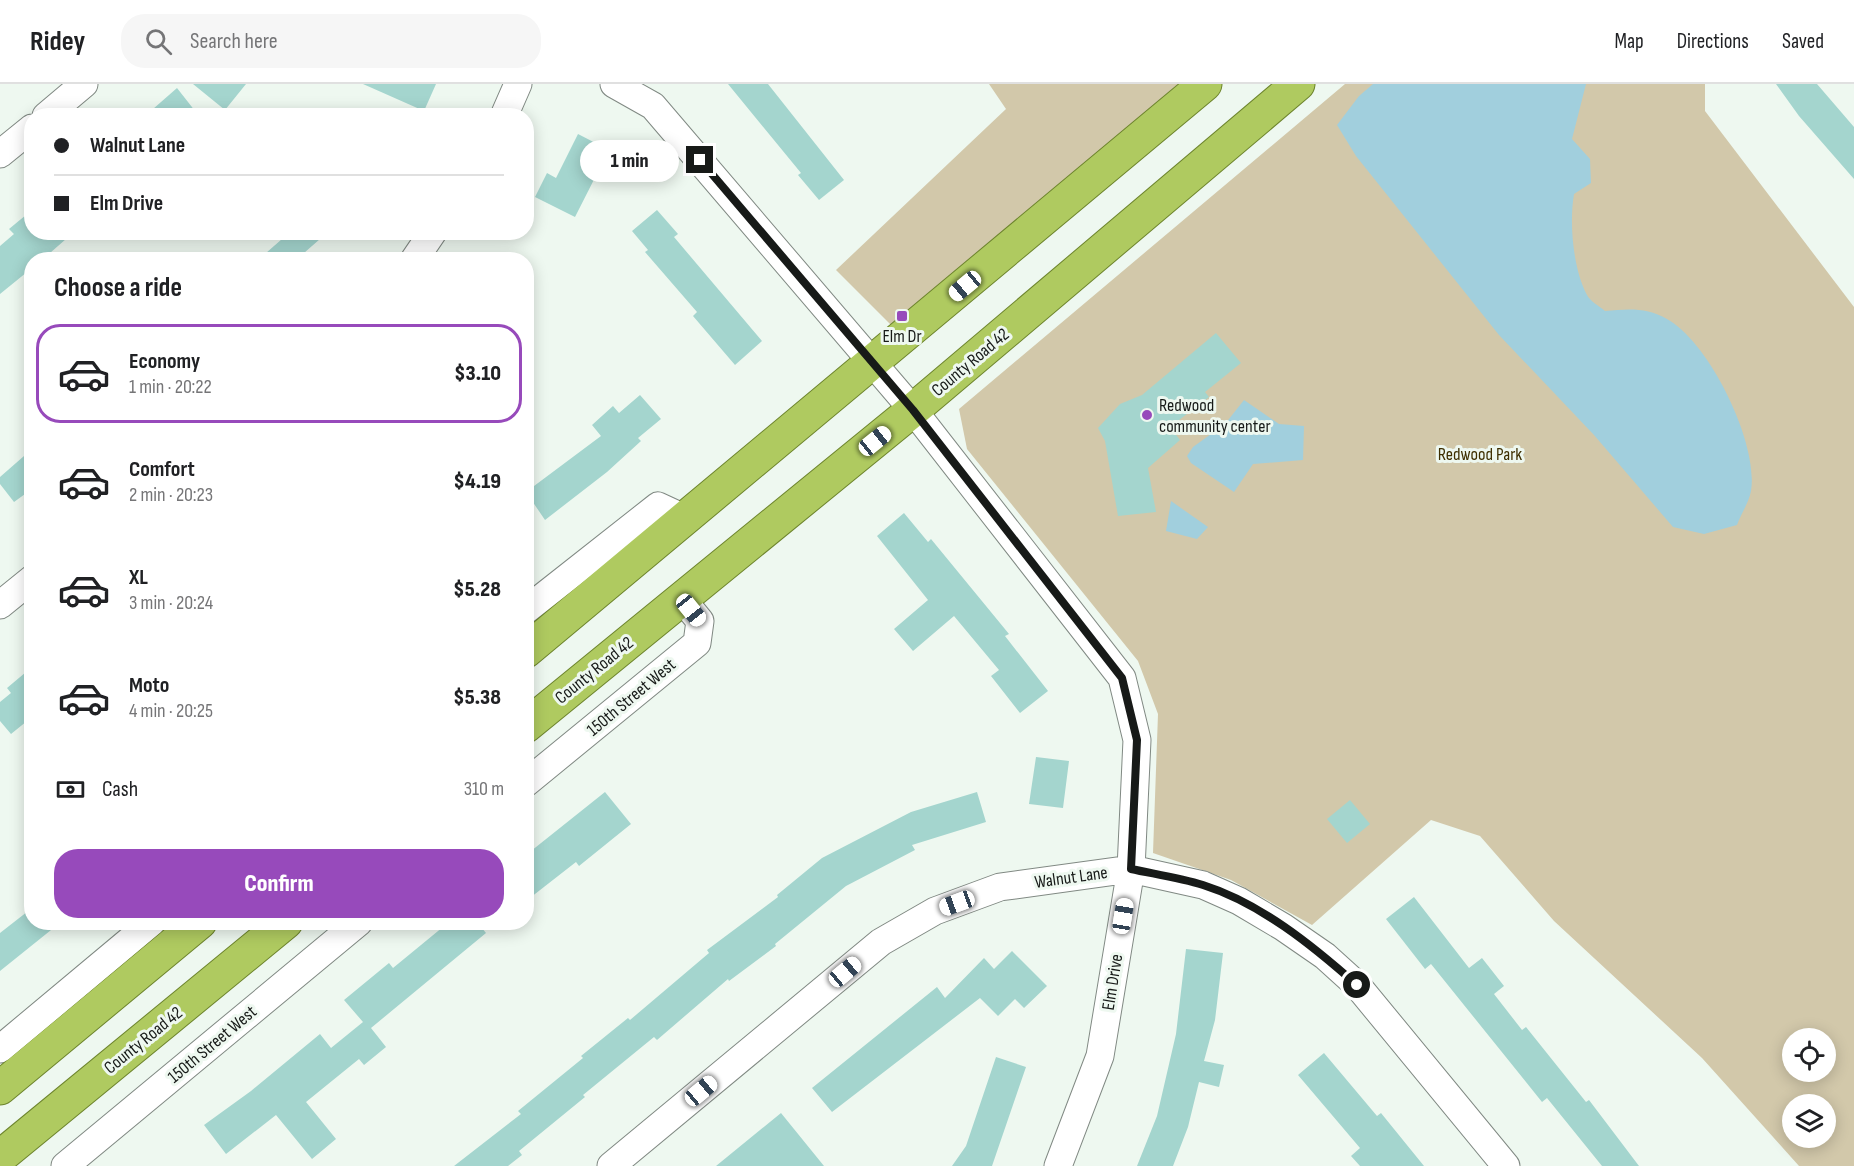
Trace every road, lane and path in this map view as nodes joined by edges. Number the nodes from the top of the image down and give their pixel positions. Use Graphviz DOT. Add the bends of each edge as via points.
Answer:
graph roads {
  1 [pos="84,84"];
  2 [pos="518,84"];
  3 [pos="614,84"];
  4 [pos="1205,84"];
  5 [pos="1298,84"];
  6 [pos="56,108"];
  7 [pos="508,108"];
  8 [pos="24,134"];
  9 [pos="0,154"];
  10 [pos="874,363"];
  11 [pos="913,410"];
  12 [pos="686,519"];
  13 [pos="24,585"];
  14 [pos="682,599"];
  15 [pos="0,604"];
  16 [pos="534,604"];
  17 [pos="534,644"];
  18 [pos="534,719"];
  19 [pos="534,776"];
  20 [pos="1131,869"];
  21 [pos="142,930"];
  22 [pos="190,930"];
  23 [pos="276,930"];
  24 [pos="349,930"];
  25 [pos="0,1049"];
  26 [pos="0,1088"];
  27 [pos="0,1157"];
  28 [pos="65,1166"];
  29 [pos="611,1166"];
  30 [pos="1058,1166"];
  31 [pos="1506,1166"];
  1 -- 6 [label="street"];
  2 -- 7 [label="street"];
  3 -- 10 [label="street, Elm Drive" via="653,106"];
  4 -- 10 [label="highway"];
  5 -- 11 [label="highway, County Road 42"];
  8 -- 9 [label="street"];
  10 -- 11 [label="street, Elm Drive"];
  10 -- 12 [label="highway"];
  11 -- 14 [label="highway, County Road 42"];
  11 -- 20 [label="street, Elm Drive" via="1122,678 1137,740"];
  12 -- 16 [label="street" via="658,506"];
  12 -- 17 [label="highway"];
  13 -- 15 [label="street"];
  14 -- 18 [label="highway, County Road 42"];
  14 -- 19 [label="street, 150th Street West" via="699,621 697,643"];
  20 -- 29 [label="street, Walnut Lane" via="1000,887 935,911 881,942"];
  20 -- 30 [label="street, Elm Drive" via="1100,1056"];
  20 -- 31 [label="street, Walnut Lane" via="1203,885 1230,897 1325,956 1357,985"];
  21 -- 25 [label="street"];
  22 -- 26 [label="highway"];
  23 -- 27 [label="highway, County Road 42"];
  24 -- 28 [label="street, 150th Street West"];
}
